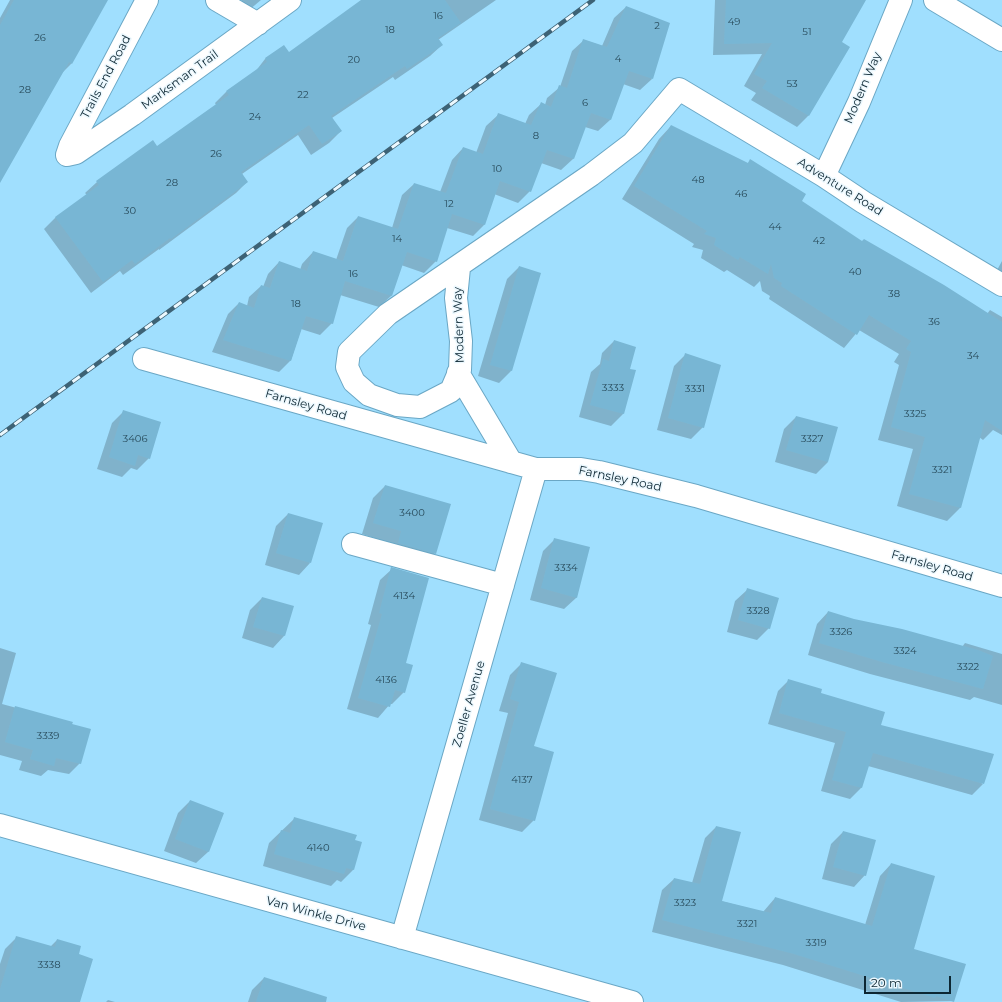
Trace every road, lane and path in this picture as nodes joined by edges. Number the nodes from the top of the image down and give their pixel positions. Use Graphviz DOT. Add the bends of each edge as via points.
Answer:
graph roads {
  1 [pos="147,0"];
  2 [pos="217,0"];
  3 [pos="290,0"];
  4 [pos="901,0"];
  5 [pos="935,0"];
  6 [pos="258,24"];
  7 [pos="1002,40"];
  8 [pos="679,89"];
  9 [pos="67,155"];
  10 [pos="824,176"];
  11 [pos="459,268"];
  12 [pos="1002,285"];
  13 [pos="144,359"];
  14 [pos="458,373"];
  15 [pos="510,462"];
  16 [pos="536,470"];
  17 [pos="353,544"];
  18 [pos="503,585"];
  19 [pos="1002,586"];
  20 [pos="0,825"];
  21 [pos="402,938"];
  22 [pos="632,1002"];
  1 -- 9 [label="street, Trails End Road"];
  2 -- 6 [label="street"];
  3 -- 6 [label="street, Marksman Trail"];
  4 -- 10 [label="street, Modern Way" via="859,102"];
  5 -- 7 [label="street"];
  6 -- 9 [label="street, Marksman Trail" via="132,115 76,153"];
  8 -- 10 [label="street, Adventure Road"];
  8 -- 11 [label="street, Modern Way" via="633,143"];
  10 -- 12 [label="street, Adventure Road"];
  11 -- 14 [label="street, Modern Way" via="456,298 461,341"];
  11 -- 14 [label="street, Modern Way" via="388,314 349,352 347,367 354,382 369,396 397,405 420,407 451,391"];
  13 -- 15 [label="street, Farnsley Road"];
  14 -- 15 [label="street"];
  15 -- 16 [label="street, Farnsley Road"];
  16 -- 18 [label="street, Zoeller Avenue"];
  16 -- 19 [label="street, Farnsley Road" via="599,472 696,496"];
  17 -- 18 [label="street"];
  18 -- 21 [label="street, Zoeller Avenue"];
  20 -- 21 [label="street, Van Winkle Drive"];
  21 -- 22 [label="street, Van Winkle Drive"];
}
